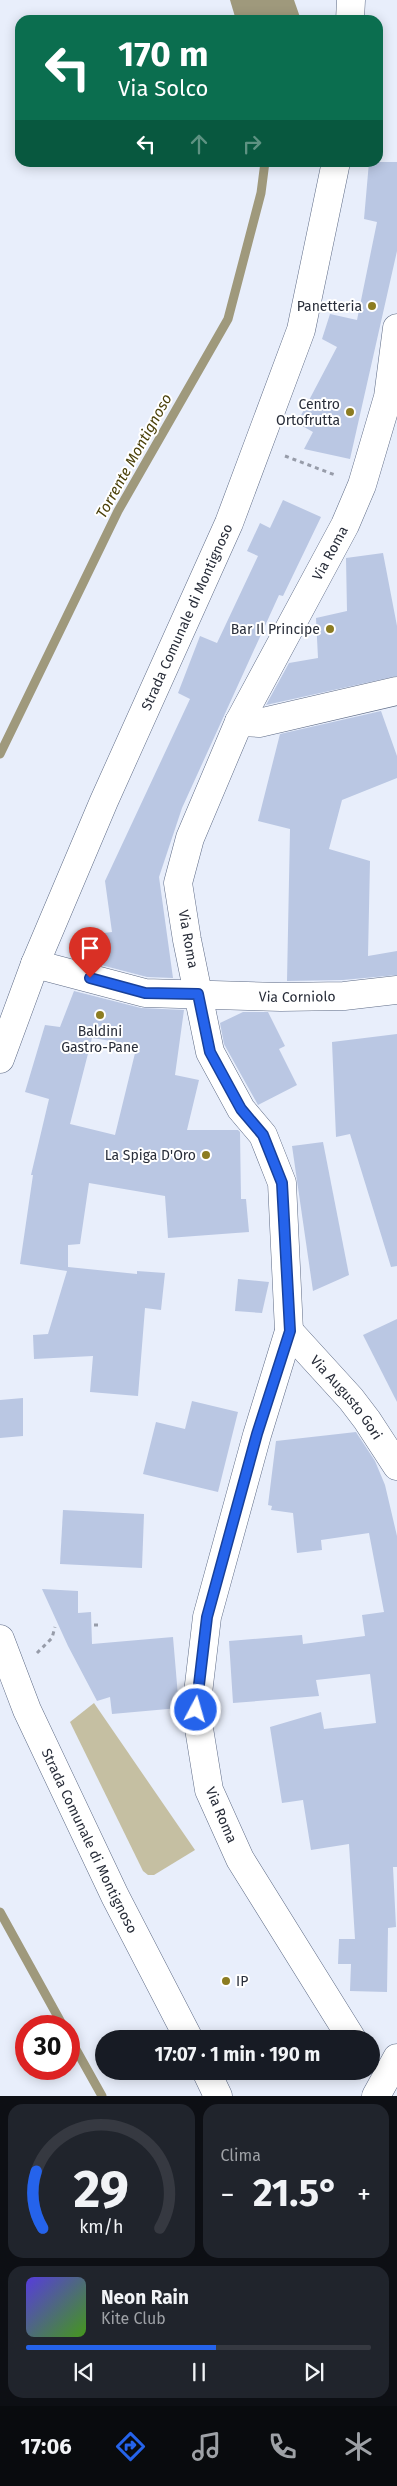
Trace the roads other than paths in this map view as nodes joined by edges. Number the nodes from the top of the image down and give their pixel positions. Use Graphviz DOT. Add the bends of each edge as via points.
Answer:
graph roads {
  1 [pos="351,0"];
  2 [pos="350,15"];
  3 [pos="335,167"];
  4 [pos="397,328"];
  5 [pos="393,391"];
  6 [pos="397,690"];
  7 [pos="239,722"];
  8 [pos="35,964"];
  9 [pos="397,990"];
  10 [pos="198,994"];
  11 [pos="0,1059"];
  12 [pos="290,1331"];
  13 [pos="397,1466"];
  14 [pos="0,1639"];
  15 [pos="184,2030"];
  16 [pos="346,2030"];
  17 [pos="397,2058"];
  18 [pos="210,2080"];
  19 [pos="374,2089"];
  20 [pos="218,2096"];
  1 -- 2 [label="street"];
  3 -- 8 [label="street, Strada Comunale di Montignoso" via="301,330 258,446 229,523"];
  4 -- 5 [label="street, Via Roma"];
  5 -- 7 [label="street, Via Roma" via="362,485 345,525"];
  6 -- 7 [label="street" via="259,723"];
  7 -- 10 [label="street, Via Roma" via="190,838 178,883"];
  8 -- 10 [label="street, Via Corniolo" via="145,993"];
  8 -- 11 [label="street, Strada Comunale di Montignoso"];
  9 -- 10 [label="street, Via Corniolo" via="344,996"];
  10 -- 12 [label="street, Via Roma" via="210,1052 241,1109 263,1135 282,1183"];
  12 -- 13 [label="street, Via Augusto Gori" via="367,1420"];
  12 -- 16 [label="street, Via Roma" via="257,1434 207,1617 196,1710 209,1790 240,1859"];
  14 -- 15 [label="street, Strada Comunale di Montignoso" via="27,1710 115,1896"];
  17 -- 19 [label="street"];
  18 -- 20 [label="street"];
}
